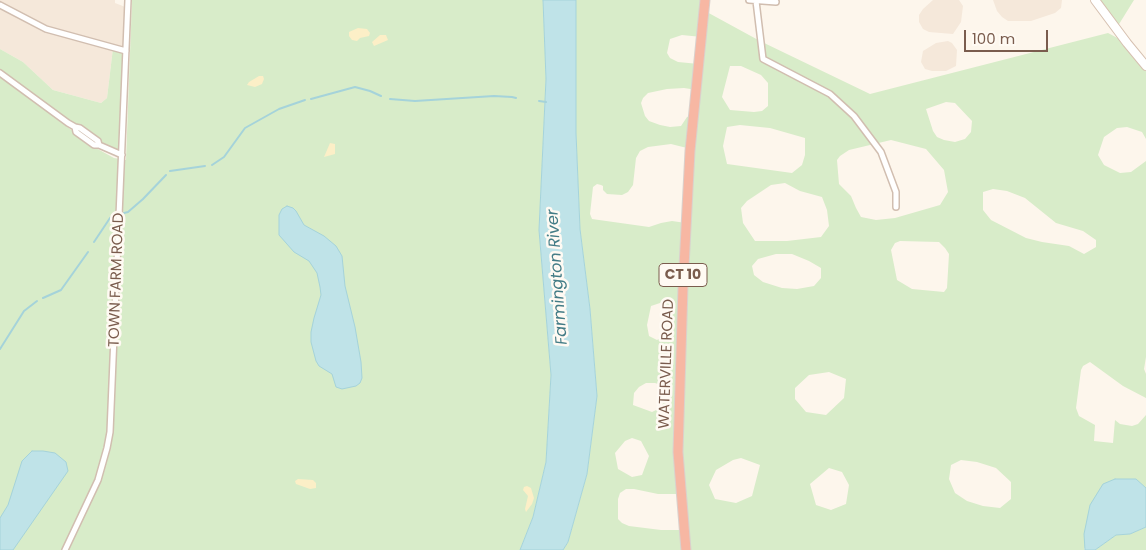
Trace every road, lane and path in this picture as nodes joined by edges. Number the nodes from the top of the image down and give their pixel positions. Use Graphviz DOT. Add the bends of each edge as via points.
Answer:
graph roads {
  1 [pos="128,0"];
  2 [pos="705,0"];
  3 [pos="749,0"];
  4 [pos="1096,0"];
  5 [pos="756,1"];
  6 [pos="776,2"];
  7 [pos="0,5"];
  8 [pos="126,51"];
  9 [pos="1146,66"];
  10 [pos="0,73"];
  11 [pos="122,155"];
  12 [pos="896,207"];
  13 [pos="64,550"];
  14 [pos="686,550"];
  1 -- 8 [label="street, TOWN FARM ROAD"];
  2 -- 14 [label="highway, WATERVILLE ROAD / CT 10" via="690,151 683,286 678,452"];
  3 -- 5 [label="street"];
  4 -- 9 [label="street"];
  5 -- 6 [label="street"];
  5 -- 12 [label="street" via="763,59 830,94 854,116 881,152 896,192"];
  7 -- 8 [label="street" via="46,29"];
  8 -- 11 [label="street, TOWN FARM ROAD"];
  10 -- 11 [label="street" via="75,127 76,132 94,145"];
  11 -- 13 [label="street, TOWN FARM ROAD" via="110,432 98,480"];
}
